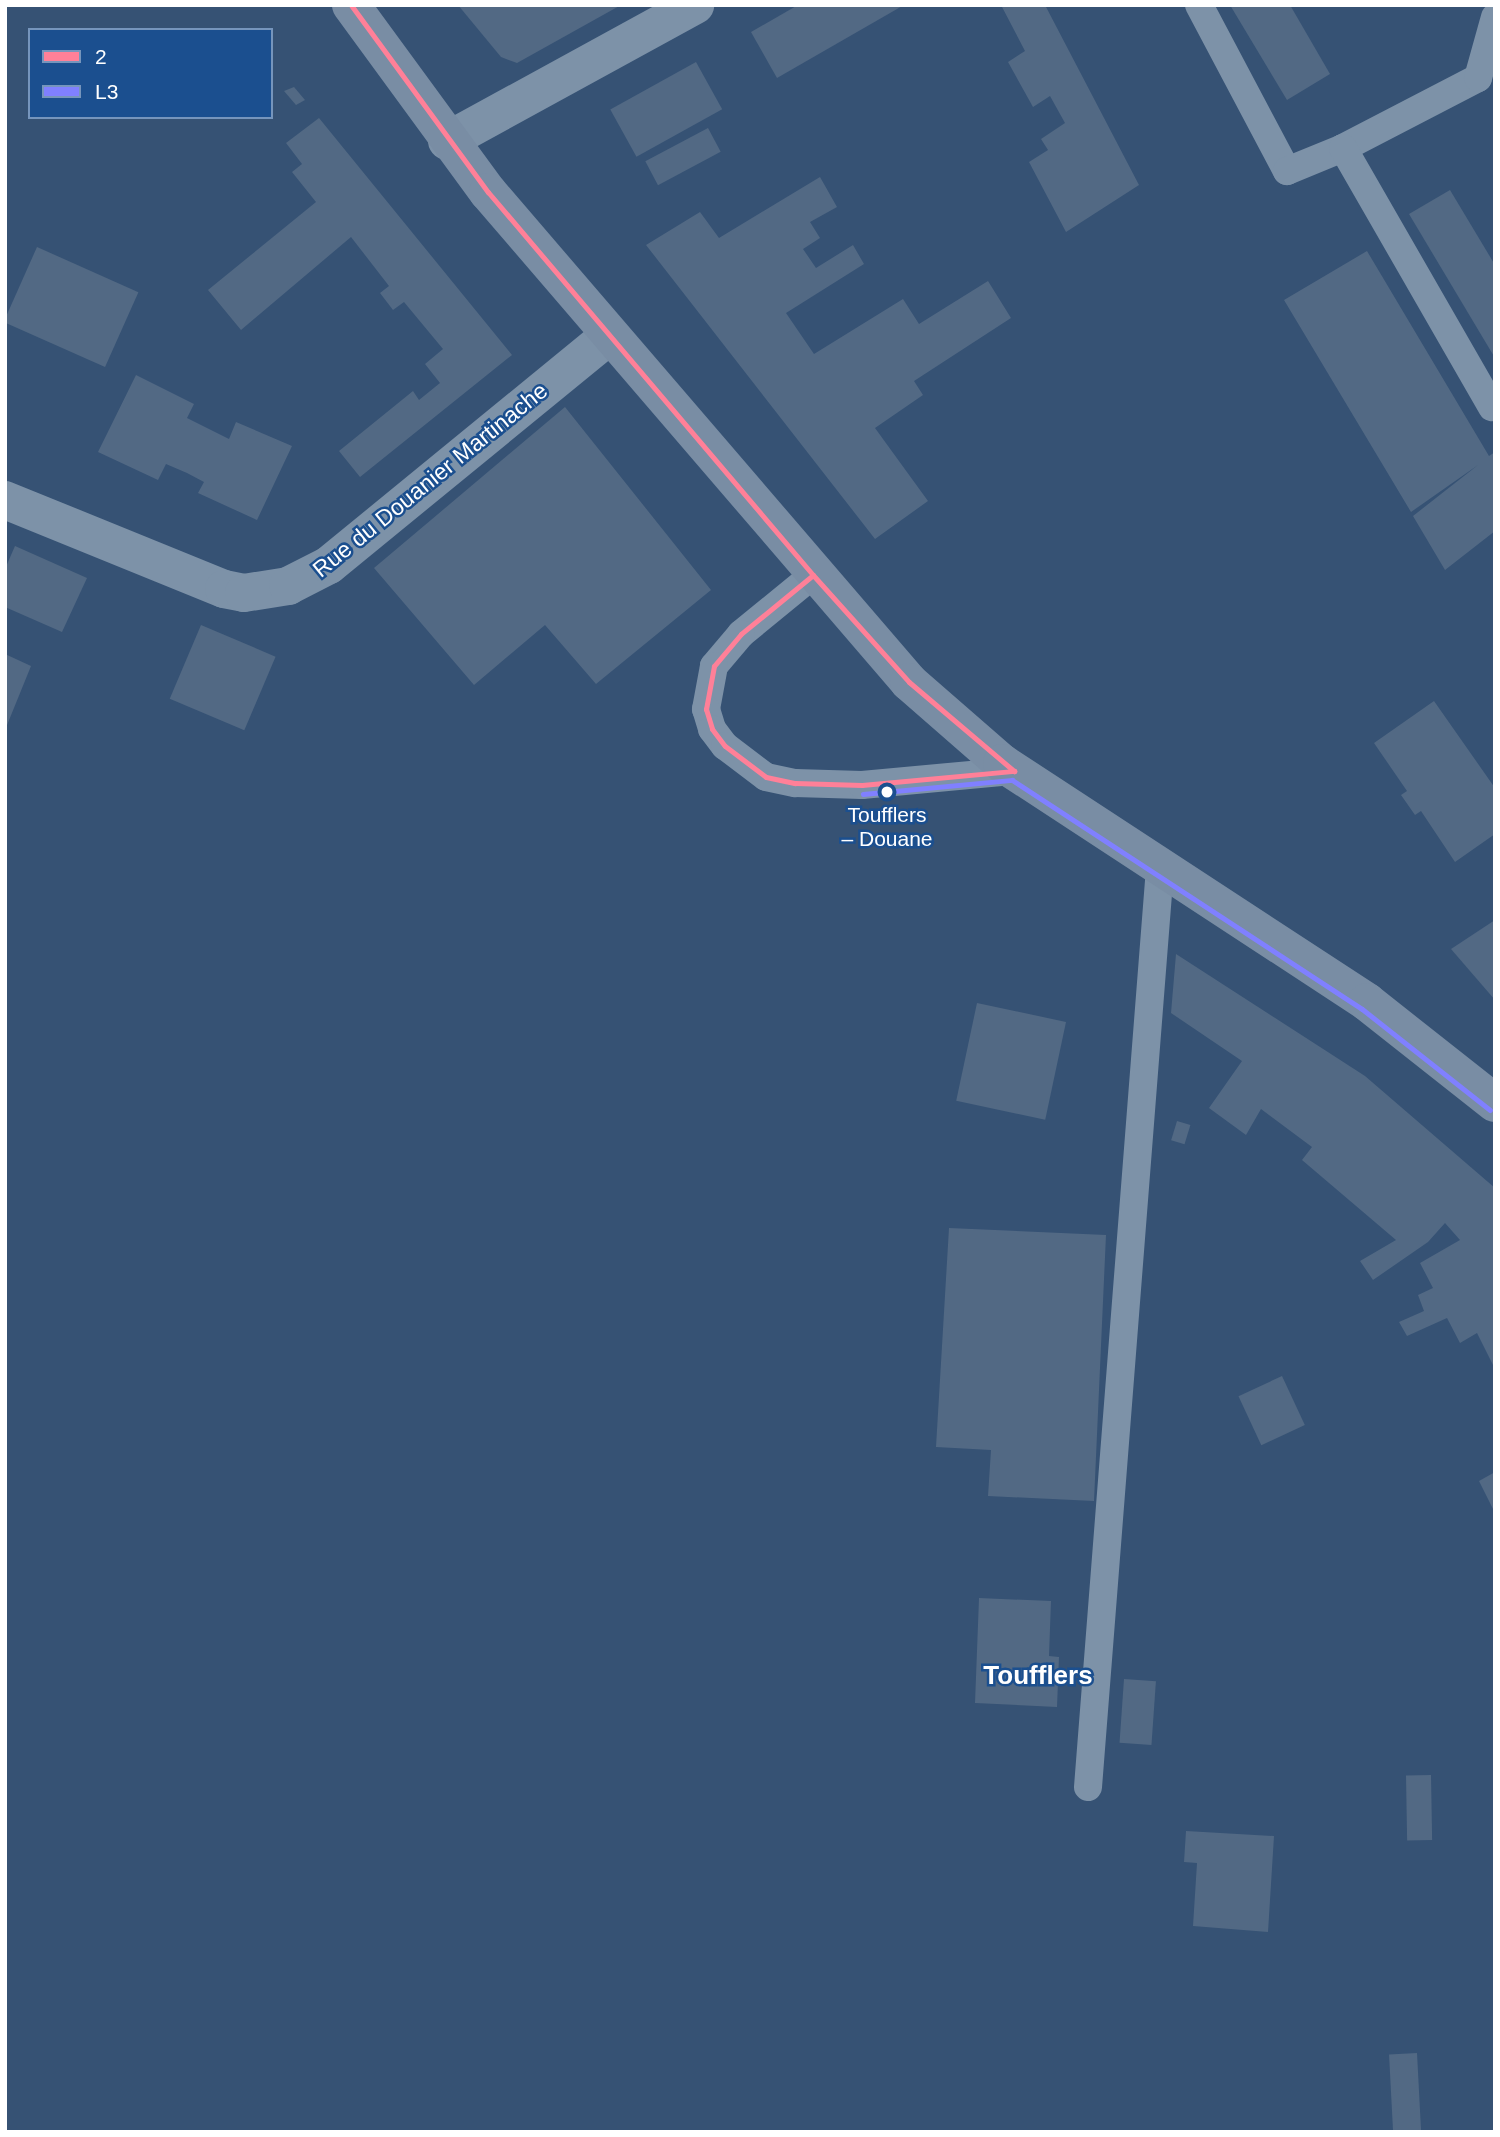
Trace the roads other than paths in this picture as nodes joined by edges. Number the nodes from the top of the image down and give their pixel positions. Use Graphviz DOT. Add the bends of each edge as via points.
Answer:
graph roads {
  1 [pos="351,5"];
  2 [pos="695,5"];
  3 [pos="1199,5"];
  4 [pos="1495,17"];
  5 [pos="447,141"];
  6 [pos="1343,148"];
  7 [pos="608,337"];
  8 [pos="1492,407"];
  9 [pos="5,500"];
  10 [pos="813,575"];
  11 [pos="1014,771"];
  12 [pos="1160,868"];
  13 [pos="1495,1103"];
  14 [pos="1088,1787"];
  1 -- 5 [label="main road"];
  2 -- 5 [label="street"];
  3 -- 6 [label="lane" via="1287,171"];
  4 -- 6 [label="lane" via="1478,78"];
  5 -- 7 [label="main road"];
  6 -- 8 [label="lane"];
  7 -- 9 [label="street, Rue du Douanier Martinache" via="329,565 288,586 244,593 223,589"];
  7 -- 10 [label="main road"];
  10 -- 11 [label="main road" via="909,682"];
  10 -- 11 [label="lane" via="741,634 714,666 706,709 712,729 725,746 766,777 795,783 862,785"];
  11 -- 12 [label="main road"];
  12 -- 13 [label="main road" via="1367,1002"];
  12 -- 14 [label="lane"];
}
